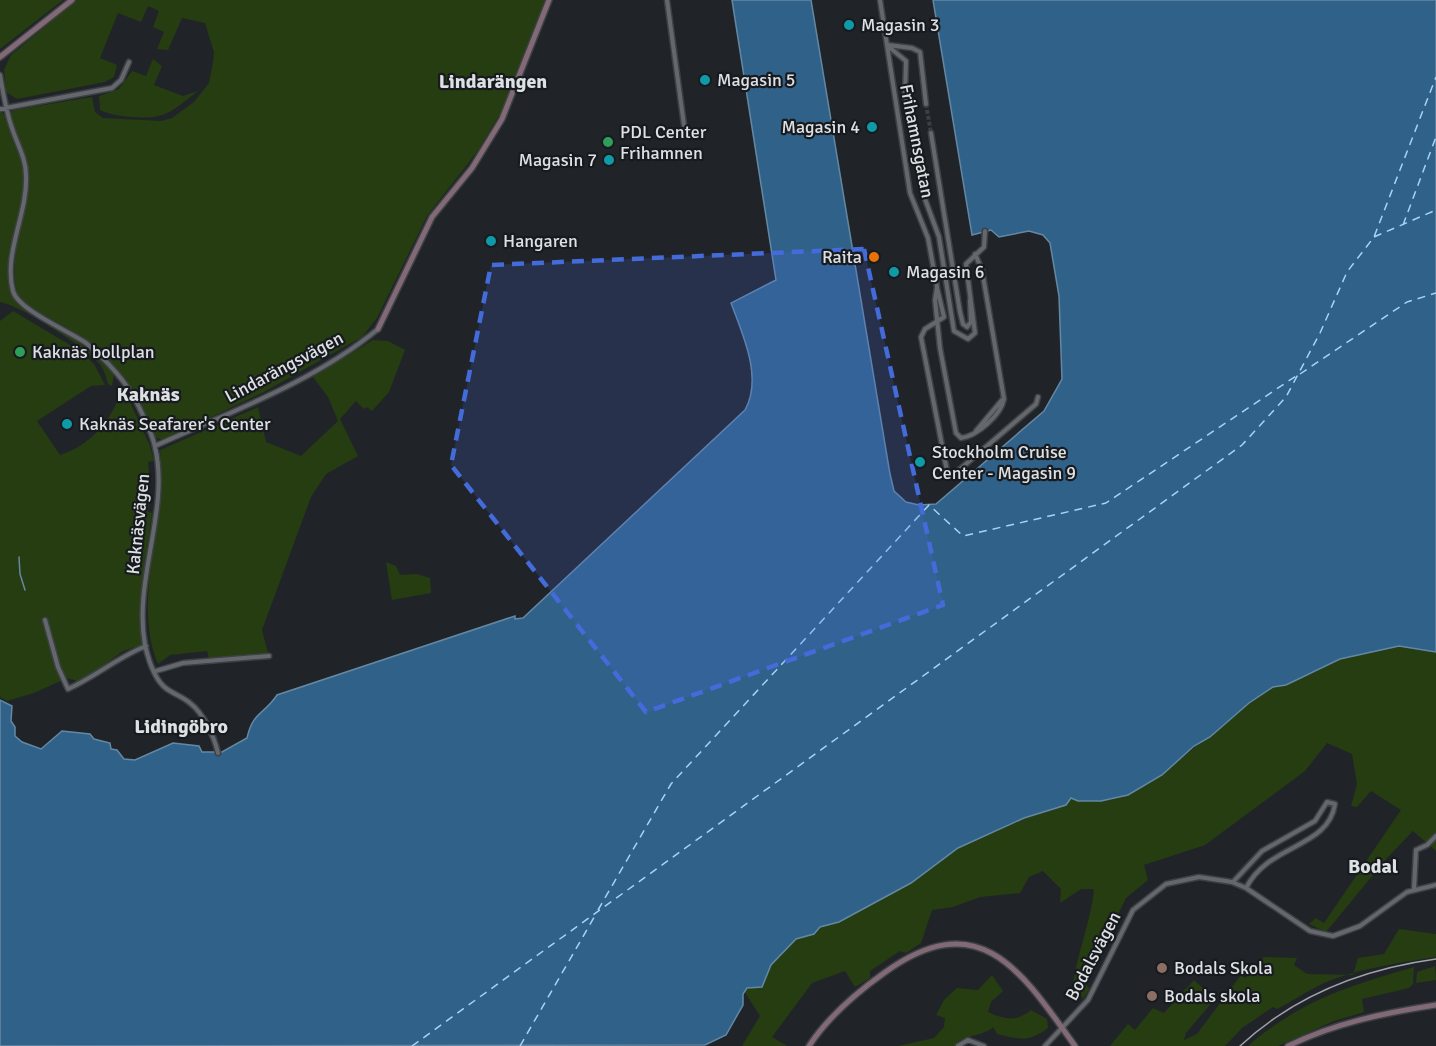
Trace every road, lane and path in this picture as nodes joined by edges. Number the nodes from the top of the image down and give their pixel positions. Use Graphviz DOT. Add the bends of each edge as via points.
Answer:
graph roads {
  1 [pos="72,0"];
  2 [pos="549,0"];
  3 [pos="667,0"];
  4 [pos="880,0"];
  5 [pos="888,45"];
  6 [pos="0,57"];
  7 [pos="129,62"];
  8 [pos="0,75"];
  9 [pos="926,104"];
  10 [pos="6,108"];
  11 [pos="0,109"];
  12 [pos="684,126"];
  13 [pos="931,133"];
  14 [pos="985,231"];
  15 [pos="975,254"];
  16 [pos="936,287"];
  17 [pos="970,296"];
  18 [pos="938,321"];
  19 [pos="378,329"];
  20 [pos="1038,397"];
  21 [pos="155,446"];
  22 [pos="45,620"];
  23 [pos="146,646"];
  24 [pos="268,656"];
  25 [pos="156,671"];
  26 [pos="218,753"];
  27 [pos="1436,836"];
  28 [pos="1232,882"];
  29 [pos="1436,885"];
  30 [pos="1246,888"];
  31 [pos="1414,889"];
  32 [pos="1436,1005"];
  33 [pos="1063,1029"];
  34 [pos="809,1046"];
  35 [pos="958,1046"];
  36 [pos="984,1046"];
  37 [pos="1045,1046"];
  38 [pos="1075,1046"];
  39 [pos="1288,1046"];
  1 -- 6 [label="street"];
  2 -- 19 [label="street, Lindarängsvägen" via="502,119 472,168 432,217"];
  3 -- 12 [label="street"];
  4 -- 5 [label="street, Frihamnsgatan"];
  5 -- 9 [label="street" via="920,52"];
  5 -- 16 [label="street, Frihamnsgatan" via="910,193 928,238"];
  5 -- 17 [label="street" via="906,61 905,96 925,199 939,237 954,331 968,339 976,328"];
  7 -- 10 [label="street" via="121,80 112,87"];
  8 -- 10 [label="street, Kaknäsvägen"];
  10 -- 11 [label="street"];
  10 -- 21 [label="street, Kaknäsvägen" via="27,177 12,253 16,297 85,343 107,363 136,401"];
  13 -- 17 [label="street" via="960,312 967,327 971,322"];
  14 -- 15 [label="street" via="984,247"];
  15 -- 17 [label="street" via="966,264"];
  15 -- 18 [label="street, Frihamnsgatan" via="982,270 1003,395 1002,407 971,435 962,438 956,434"];
  16 -- 18 [label="street, Frihamnsgatan"];
  16 -- 18 [label="street" via="944,317"];
  18 -- 20 [label="street" via="921,337 947,471 955,473 964,466 1036,404"];
  19 -- 21 [label="street, Lindarängsvägen" via="309,374"];
  21 -- 23 [label="street, Kaknäsvägen" via="157,494 143,601"];
  22 -- 23 [label="street" via="68,689"];
  23 -- 25 [label="street, Kaknäsvägen"];
  24 -- 25 [label="street" via="183,663"];
  25 -- 26 [label="street, Kaknäsvägen" via="164,687 198,711 215,739"];
  27 -- 31 [label="street" via="1416,850"];
  28 -- 30 [label="street, Bodalsvägen"];
  28 -- 30 [label="street" via="1262,851 1306,828 1327,802 1335,804 1323,829 1266,862"];
  28 -- 33 [label="street, Bodalsvägen" via="1179,879 1139,903 1124,925 1092,994"];
  29 -- 31 [label="street, Bodalsvägen"];
  30 -- 31 [label="street, Bodalsvägen" via="1310,931 1333,936 1360,926"];
  32 -- 39 [label="street" via="1360,1019"];
  33 -- 34 [label="street" via="1026,983 994,953 973,944 950,942 914,953 877,978 841,1008"];
  33 -- 37 [label="street, Bodalsvägen"];
  33 -- 38 [label="street"];
  35 -- 36 [label="street" via="968,1040"];
}
